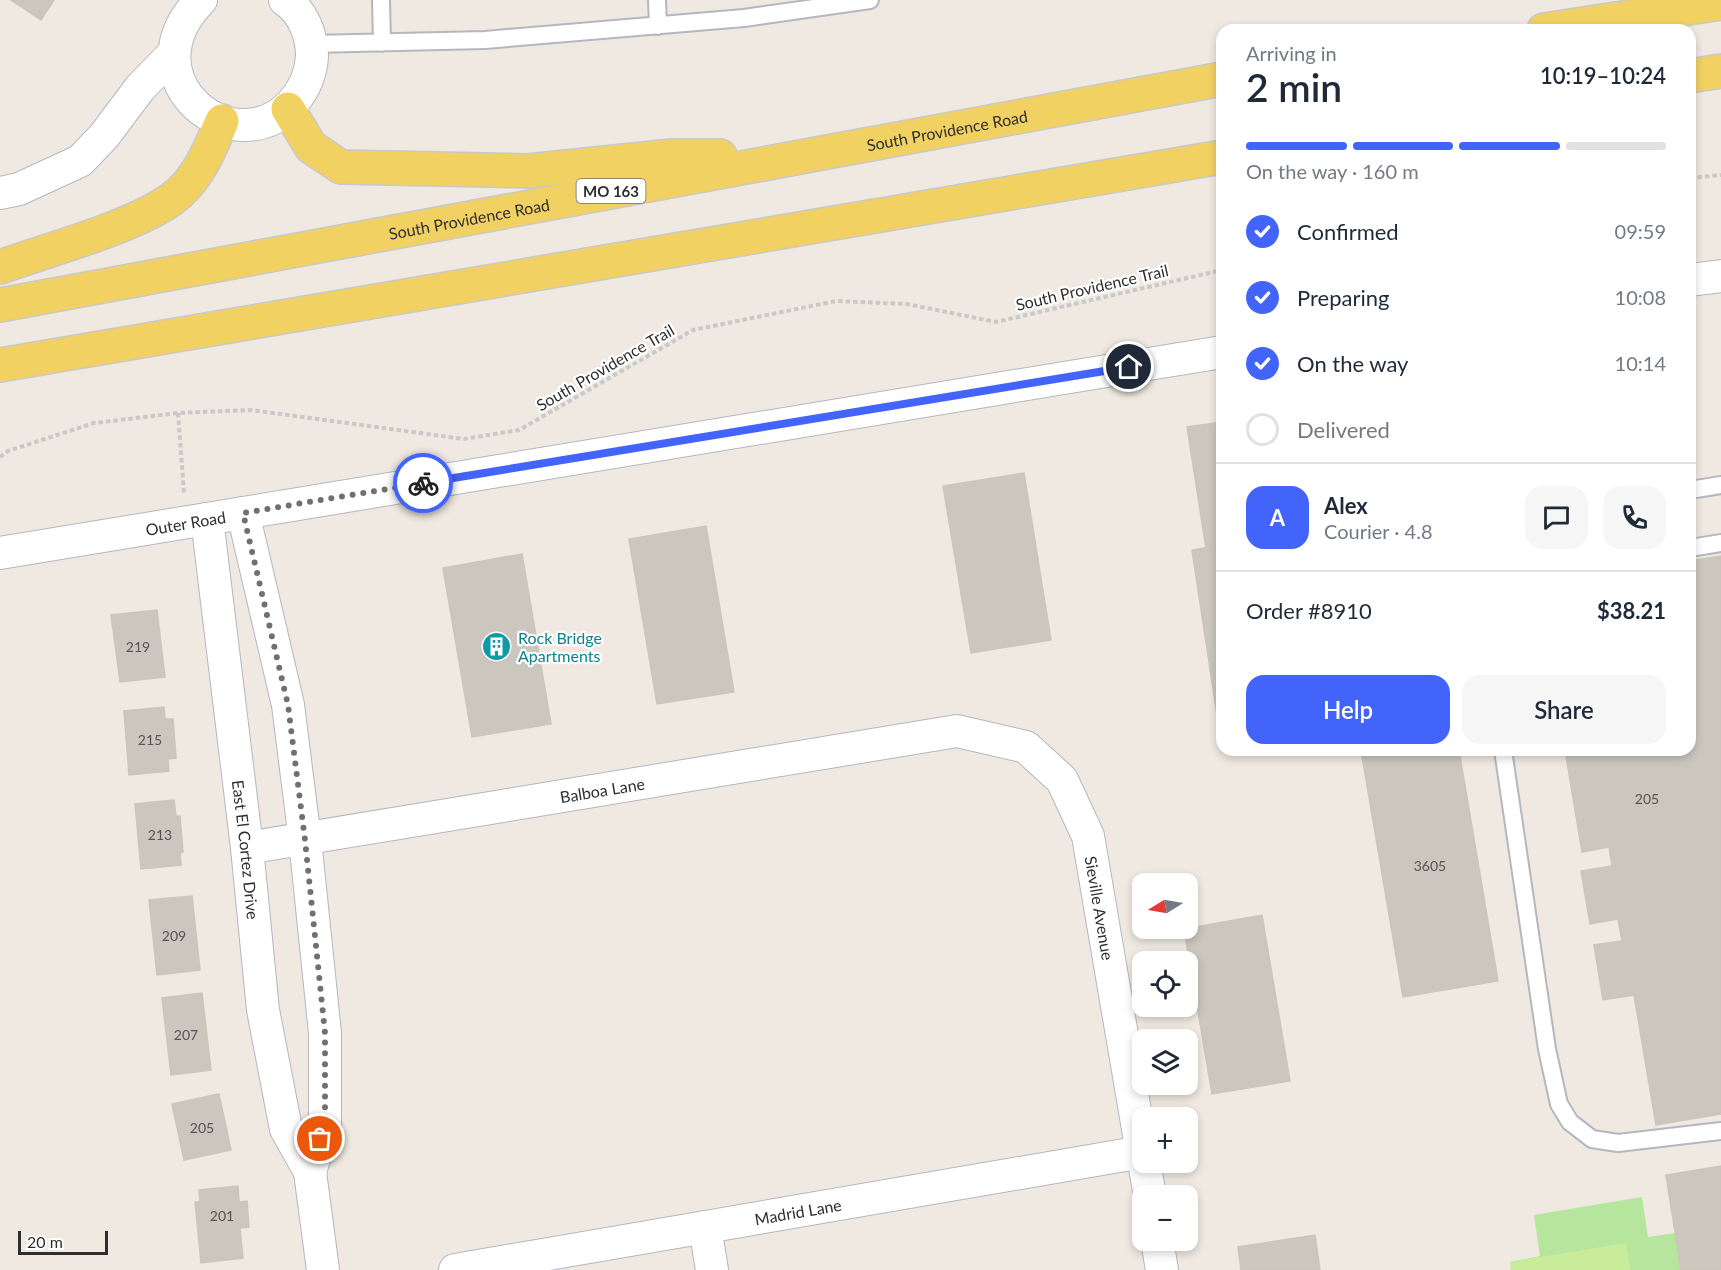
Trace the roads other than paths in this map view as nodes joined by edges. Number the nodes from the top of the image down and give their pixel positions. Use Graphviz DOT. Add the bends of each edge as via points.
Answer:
graph roads {
  1 [pos="201,0"];
  2 [pos="381,0"];
  3 [pos="657,0"];
  4 [pos="870,0"];
  5 [pos="289,1"];
  6 [pos="1721,3"];
  7 [pos="764,8"];
  8 [pos="1583,24"];
  9 [pos="658,26"];
  10 [pos="382,43"];
  11 [pos="312,44"];
  12 [pos="174,52"];
  13 [pos="1721,71"];
  14 [pos="1696,75"];
  15 [pos="1216,80"];
  16 [pos="181,90"];
  17 [pos="288,109"];
  18 [pos="222,121"];
  19 [pos="104,136"];
  20 [pos="794,157"];
  21 [pos="1216,158"];
  22 [pos="0,193"];
  23 [pos="0,267"];
  24 [pos="1721,276"];
  25 [pos="1696,279"];
  26 [pos="0,305"];
  27 [pos="1216,353"];
  28 [pos="0,364"];
  29 [pos="1721,485"];
  30 [pos="1696,489"];
  31 [pos="243,513"];
  32 [pos="207,519"];
  33 [pos="1721,543"];
  34 [pos="1696,547"];
  35 [pos="0,553"];
  36 [pos="957,731"];
  37 [pos="1504,756"];
  38 [pos="305,840"];
  39 [pos="247,848"];
  40 [pos="1134,1107"];
  41 [pos="1721,1131"];
  42 [pos="1132,1160"];
  43 [pos="310,1172"];
  44 [pos="705,1227"];
  45 [pos="1159,1251"];
  46 [pos="323,1270"];
  47 [pos="455,1270"];
  48 [pos="712,1270"];
  49 [pos="1162,1270"];
  1 -- 12 [label="street" via="187,14 177,33"];
  2 -- 10 [label="lane"];
  3 -- 9 [label="lane"];
  4 -- 7 [label="lane"];
  5 -- 11 [label="street" via="305,22"];
  6 -- 8 [label="main road"];
  7 -- 9 [label="lane"];
  9 -- 10 [label="lane" via="485,40"];
  10 -- 11 [label="lane"];
  11 -- 17 [label="street" via="312,68 303,90"];
  12 -- 16 [label="street"];
  12 -- 19 [label="street" via="140,88"];
  13 -- 14 [label="main road"];
  15 -- 20 [label="main road, South Providence Road / MO 163"];
  16 -- 18 [label="street" via="201,110"];
  16 -- 19 [label="street"];
  17 -- 18 [label="street" via="268,120 245,125"];
  17 -- 20 [label="main road" via="311,147 341,167 528,171 672,156"];
  18 -- 23 [label="main road" via="202,166 173,198 123,223"];
  19 -- 22 [label="street" via="80,161 19,189"];
  20 -- 26 [label="main road, South Providence Road / MO 163"];
  21 -- 28 [label="main road"];
  24 -- 25 [label="street"];
  27 -- 31 [label="street, Outer Road"];
  29 -- 30 [label="lane"];
  31 -- 32 [label="street, Outer Road"];
  31 -- 38 [label="street, East El Cortez Drive" via="288,705"];
  32 -- 35 [label="street, Outer Road"];
  32 -- 39 [label="street, East El Cortez Drive"];
  33 -- 34 [label="lane"];
  36 -- 38 [label="street, Balboa Lane"];
  36 -- 40 [label="street, Sieville Avenue" via="1026,747 1062,780 1088,836"];
  37 -- 41 [label="lane" via="1546,1049 1559,1104 1570,1122 1592,1139 1618,1143"];
  38 -- 39 [label="street, Balboa Lane"];
  38 -- 43 [label="street, East El Cortez Drive" via="325,1033 325,1123"];
  39 -- 43 [label="street, East El Cortez Drive" via="263,1010 286,1129"];
  42 -- 44 [label="street, Madrid Lane"];
  43 -- 46 [label="street, East El Cortez Drive"];
  44 -- 47 [label="street, Madrid Lane"];
  44 -- 48 [label="street"];
  45 -- 49 [label="street"];
}
